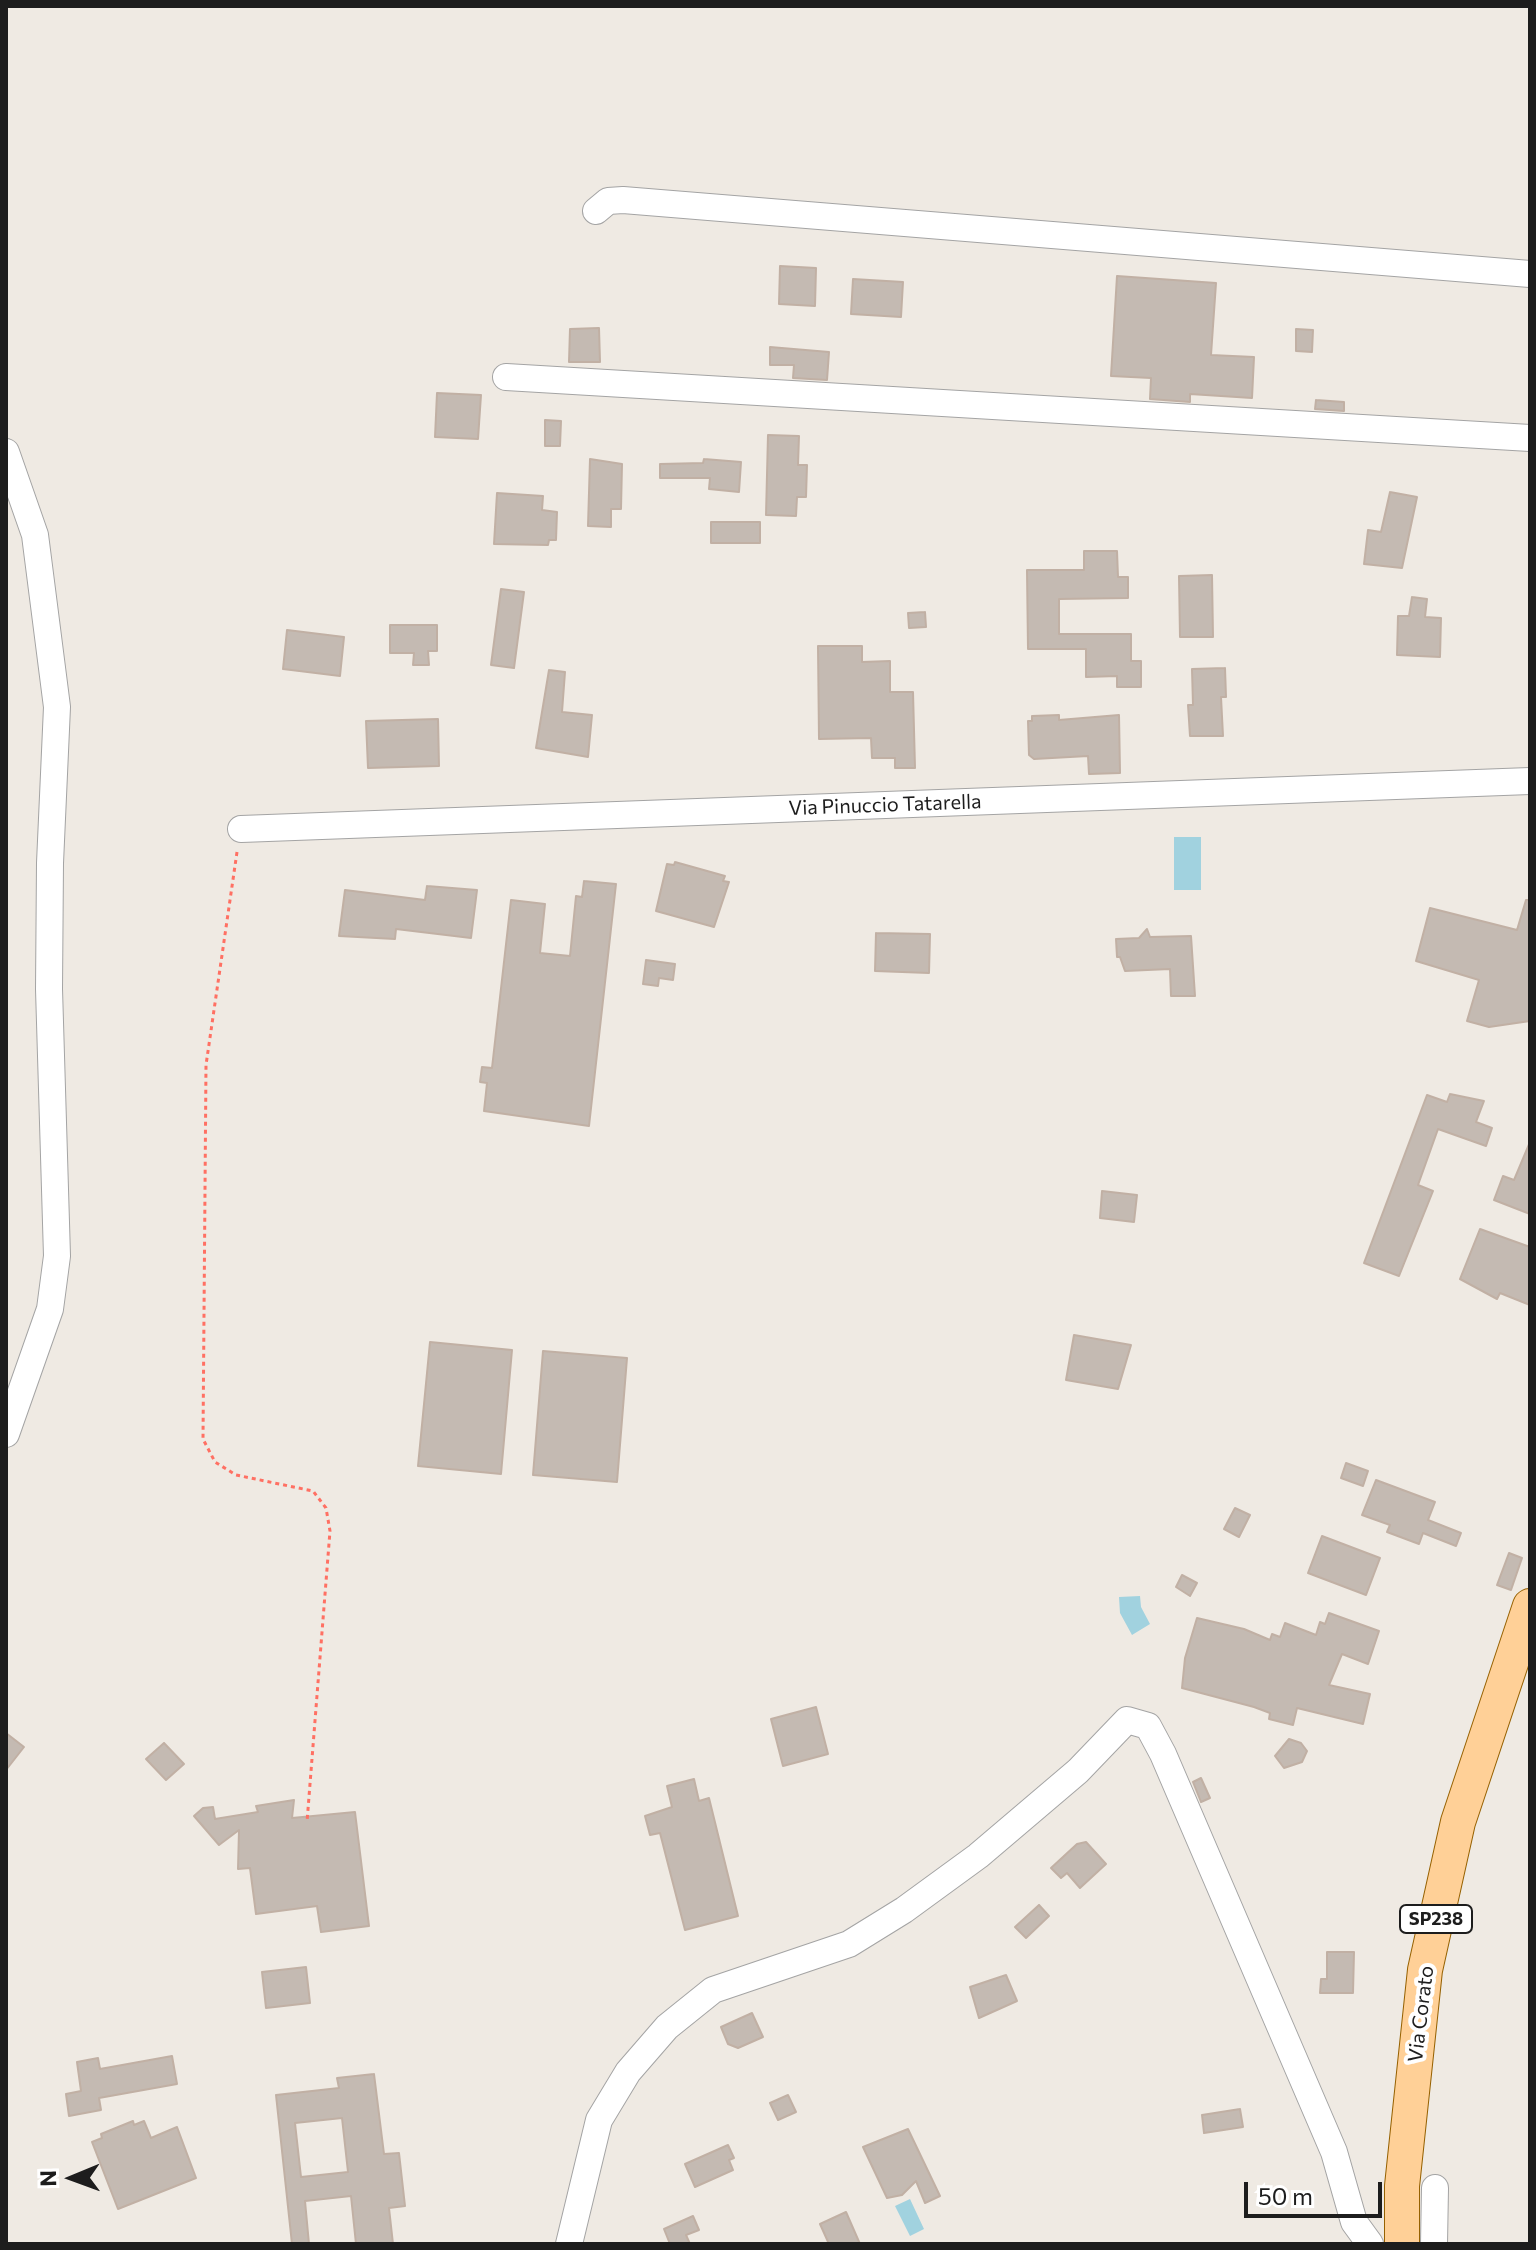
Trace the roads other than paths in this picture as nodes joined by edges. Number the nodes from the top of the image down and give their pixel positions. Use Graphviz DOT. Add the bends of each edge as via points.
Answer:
graph roads {
  1 [pos="596,211"];
  2 [pos="1530,274"];
  3 [pos="506,377"];
  4 [pos="1530,438"];
  5 [pos="6,452"];
  6 [pos="1530,781"];
  7 [pos="241,829"];
  8 [pos="6,1434"];
  9 [pos="1530,1606"];
  10 [pos="1435,2188"];
  11 [pos="569,2244"];
  12 [pos="1370,2244"];
  13 [pos="1402,2244"];
  14 [pos="1434,2244"];
  1 -- 2 [label="street" via="608,201 623,200"];
  3 -- 4 [label="street"];
  5 -- 8 [label="street" via="35,535 57,707 49,989 57,1256 50,1309"];
  6 -- 7 [label="street, Via Pinuccio Tatarella"];
  9 -- 13 [label="main road, Via Corato / SP238" via="1458,1822 1425,1970 1402,2186"];
  10 -- 14 [label="street"];
  11 -- 12 [label="street" via="599,2120 628,2072 667,2027 713,1990 849,1944 904,1910 1067,1781 1127,1720 1148,1726 1163,1754 1334,2152 1354,2222"];
}
